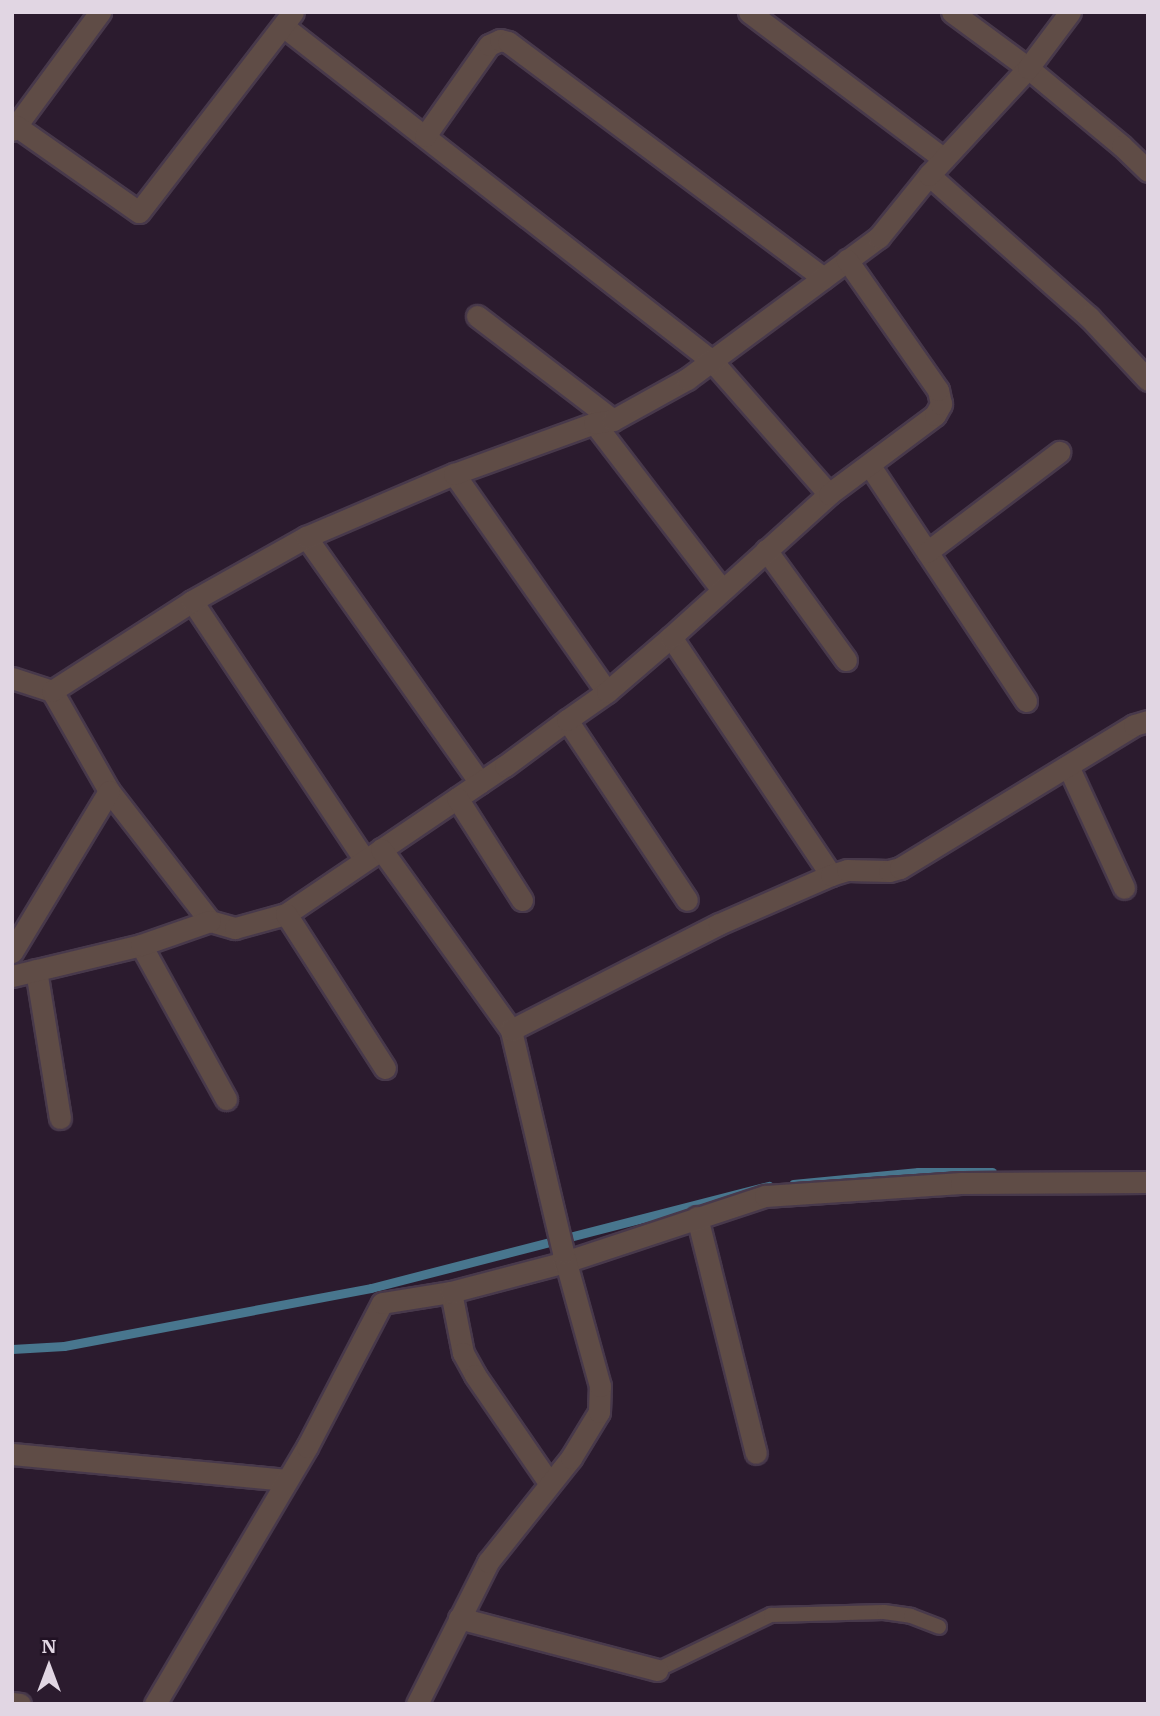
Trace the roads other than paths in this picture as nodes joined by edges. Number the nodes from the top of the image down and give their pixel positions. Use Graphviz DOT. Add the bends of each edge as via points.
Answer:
graph roads {
  1 [pos="100,12"];
  2 [pos="749,12"];
  3 [pos="952,12"];
  4 [pos="1070,12"];
  5 [pos="288,19"];
  6 [pos="1028,68"];
  7 [pos="14,128"];
  8 [pos="425,136"];
  9 [pos="944,159"];
  10 [pos="1148,171"];
  11 [pos="929,175"];
  12 [pos="847,260"];
  13 [pos="824,278"];
  14 [pos="477,316"];
  15 [pos="712,361"];
  16 [pos="1148,380"];
  17 [pos="603,421"];
  18 [pos="1059,452"];
  19 [pos="870,466"];
  20 [pos="454,474"];
  21 [pos="829,494"];
  22 [pos="306,537"];
  23 [pos="766,550"];
  24 [pos="927,552"];
  25 [pos="722,590"];
  26 [pos="192,601"];
  27 [pos="671,637"];
  28 [pos="846,660"];
  29 [pos="12,678"];
  30 [pos="52,691"];
  31 [pos="607,692"];
  32 [pos="1026,701"];
  33 [pos="567,720"];
  34 [pos="1148,721"];
  35 [pos="1068,766"];
  36 [pos="480,783"];
  37 [pos="109,791"];
  38 [pos="457,798"];
  39 [pos="373,855"];
  40 [pos="831,875"];
  41 [pos="1124,888"];
  42 [pos="522,900"];
  43 [pos="687,900"];
  44 [pos="286,914"];
  45 [pos="210,921"];
  46 [pos="141,945"];
  47 [pos="12,951"];
  48 [pos="36,970"];
  49 [pos="12,976"];
  50 [pos="511,1031"];
  51 [pos="385,1068"];
  52 [pos="226,1099"];
  53 [pos="60,1118"];
  54 [pos="1148,1182"];
  55 [pos="696,1217"];
  56 [pos="564,1257"];
  57 [pos="451,1292"];
  58 [pos="756,1453"];
  59 [pos="12,1454"];
  60 [pos="287,1480"];
  61 [pos="550,1484"];
  62 [pos="459,1618"];
  63 [pos="939,1627"];
  64 [pos="657,1670"];
  65 [pos="12,1703"];
  66 [pos="20,1704"];
  67 [pos="155,1704"];
  68 [pos="417,1704"];
  1 -- 7 [label="street"];
  2 -- 9 [label="street"];
  3 -- 6 [label="street"];
  4 -- 6 [label="street"];
  5 -- 7 [label="street" via="139,212"];
  5 -- 8 [label="street"];
  6 -- 9 [label="street"];
  6 -- 10 [label="street"];
  8 -- 13 [label="street" via="489,45 508,42"];
  8 -- 15 [label="street"];
  9 -- 11 [label="street"];
  11 -- 12 [label="street" via="879,237"];
  11 -- 16 [label="street" via="1089,317"];
  12 -- 13 [label="street"];
  12 -- 19 [label="street" via="939,390 941,404 935,415"];
  13 -- 15 [label="street"];
  14 -- 17 [label="street"];
  15 -- 17 [label="street" via="687,379"];
  15 -- 21 [label="street"];
  17 -- 20 [label="street"];
  17 -- 25 [label="street"];
  18 -- 24 [label="street"];
  19 -- 21 [label="street"];
  19 -- 24 [label="street"];
  20 -- 22 [label="street"];
  20 -- 31 [label="street"];
  21 -- 23 [label="street"];
  22 -- 26 [label="street"];
  22 -- 36 [label="street"];
  23 -- 25 [label="street"];
  23 -- 28 [label="street"];
  24 -- 32 [label="street"];
  25 -- 27 [label="street"];
  26 -- 30 [label="street"];
  26 -- 39 [label="street"];
  27 -- 31 [label="street"];
  27 -- 40 [label="street"];
  29 -- 30 [label="street"];
  30 -- 37 [label="street"];
  31 -- 33 [label="street"];
  33 -- 36 [label="street"];
  33 -- 43 [label="street"];
  34 -- 35 [label="street"];
  35 -- 40 [label="street" via="900,869 847,870"];
  35 -- 41 [label="street"];
  36 -- 38 [label="street"];
  37 -- 45 [label="street"];
  37 -- 47 [label="street"];
  38 -- 39 [label="street"];
  38 -- 42 [label="street"];
  39 -- 44 [label="street"];
  39 -- 50 [label="street"];
  40 -- 50 [label="street" via="719,924"];
  44 -- 45 [label="street" via="235,928"];
  44 -- 51 [label="street"];
  45 -- 46 [label="street"];
  46 -- 48 [label="street"];
  46 -- 52 [label="street"];
  48 -- 49 [label="street"];
  48 -- 53 [label="street"];
  50 -- 56 [label="street"];
  54 -- 55 [label="street" via="961,1183 793,1192"];
  55 -- 56 [label="street"];
  55 -- 58 [label="street"];
  56 -- 57 [label="street"];
  56 -- 61 [label="street" via="600,1386 598,1412"];
  57 -- 60 [label="street" via="382,1303"];
  57 -- 61 [label="street" via="463,1353"];
  59 -- 60 [label="street"];
  60 -- 67 [label="street"];
  61 -- 62 [label="street" via="488,1562"];
  62 -- 64 [label="street"];
  62 -- 68 [label="street"];
  63 -- 64 [label="lane" via="884,1612 771,1615"];
  65 -- 66 [label="street"];
}
